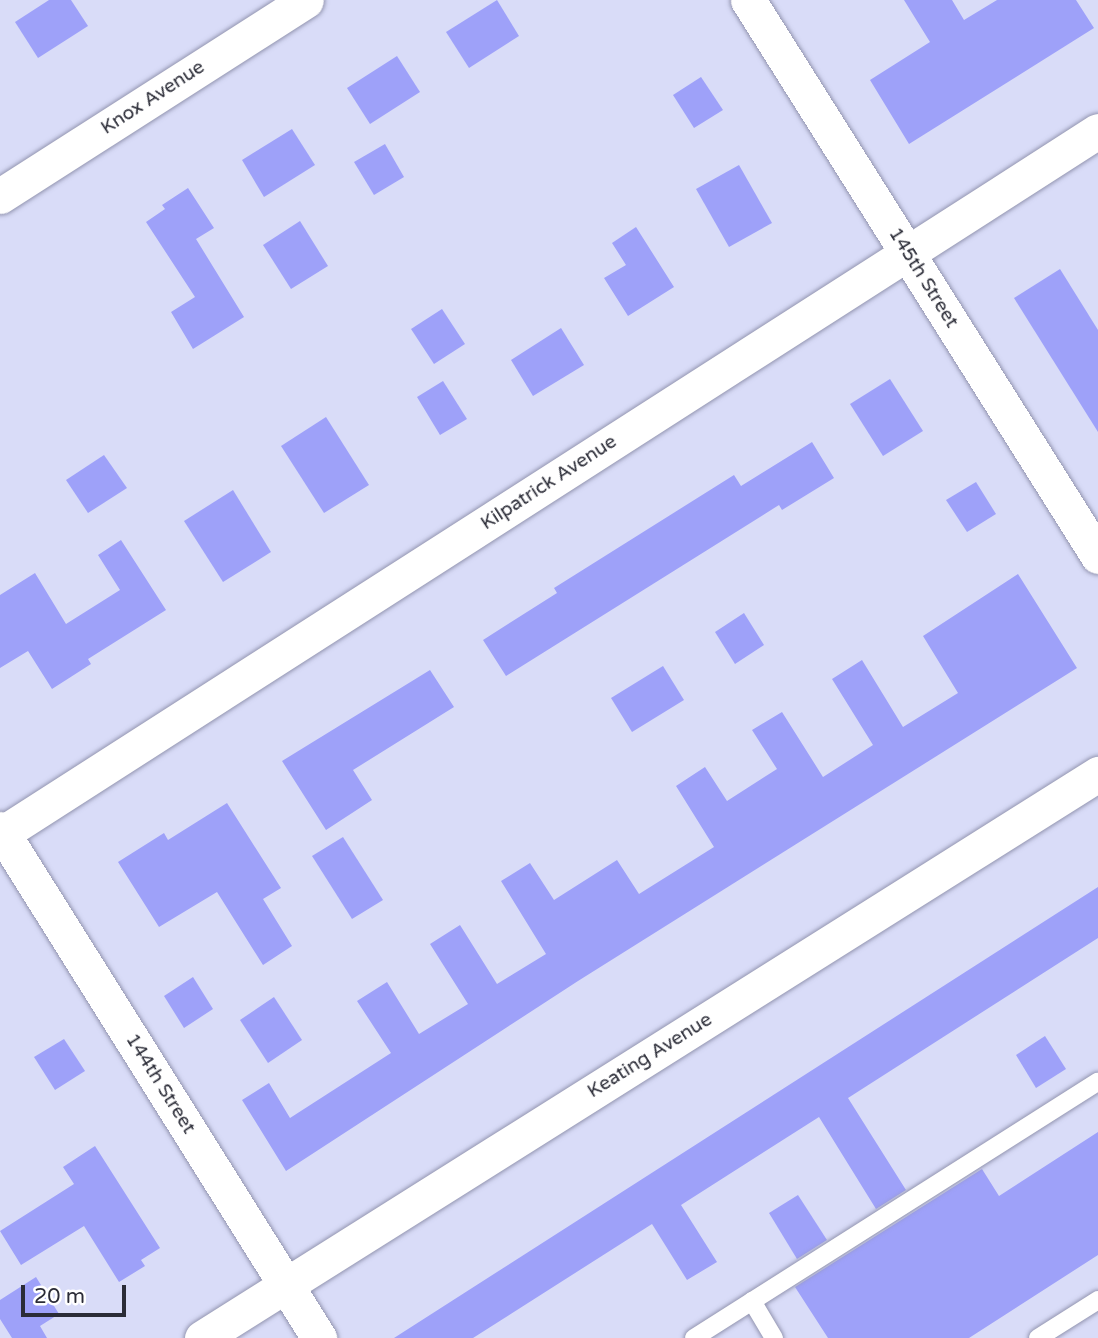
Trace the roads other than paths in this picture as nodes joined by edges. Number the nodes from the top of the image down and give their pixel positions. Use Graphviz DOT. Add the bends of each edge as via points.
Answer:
graph roads {
  1 [pos="306,0"];
  2 [pos="748,0"];
  3 [pos="1098,131"];
  4 [pos="0,196"];
  5 [pos="908,253"];
  6 [pos="1098,556"];
  7 [pos="1098,774"];
  8 [pos="1,832"];
  9 [pos="1098,1082"];
  10 [pos="286,1285"];
  11 [pos="1098,1300"];
  12 [pos="752,1301"];
  13 [pos="202,1338"];
  14 [pos="319,1338"];
  15 [pos="694,1338"];
  16 [pos="774,1338"];
  17 [pos="1038,1338"];
  1 -- 4 [label="street, Knox Avenue"];
  2 -- 5 [label="street, 145th Street"];
  3 -- 5 [label="street, Kilpatrick Avenue"];
  5 -- 6 [label="street, 145th Street"];
  5 -- 8 [label="street, Kilpatrick Avenue"];
  7 -- 10 [label="street, Keating Avenue"];
  8 -- 10 [label="street, 144th Street"];
  9 -- 12 [label="lane"];
  10 -- 13 [label="street, Keating Avenue"];
  10 -- 14 [label="street, 144th Street"];
  11 -- 17 [label="lane"];
  12 -- 15 [label="lane"];
  12 -- 16 [label="lane"];
}
